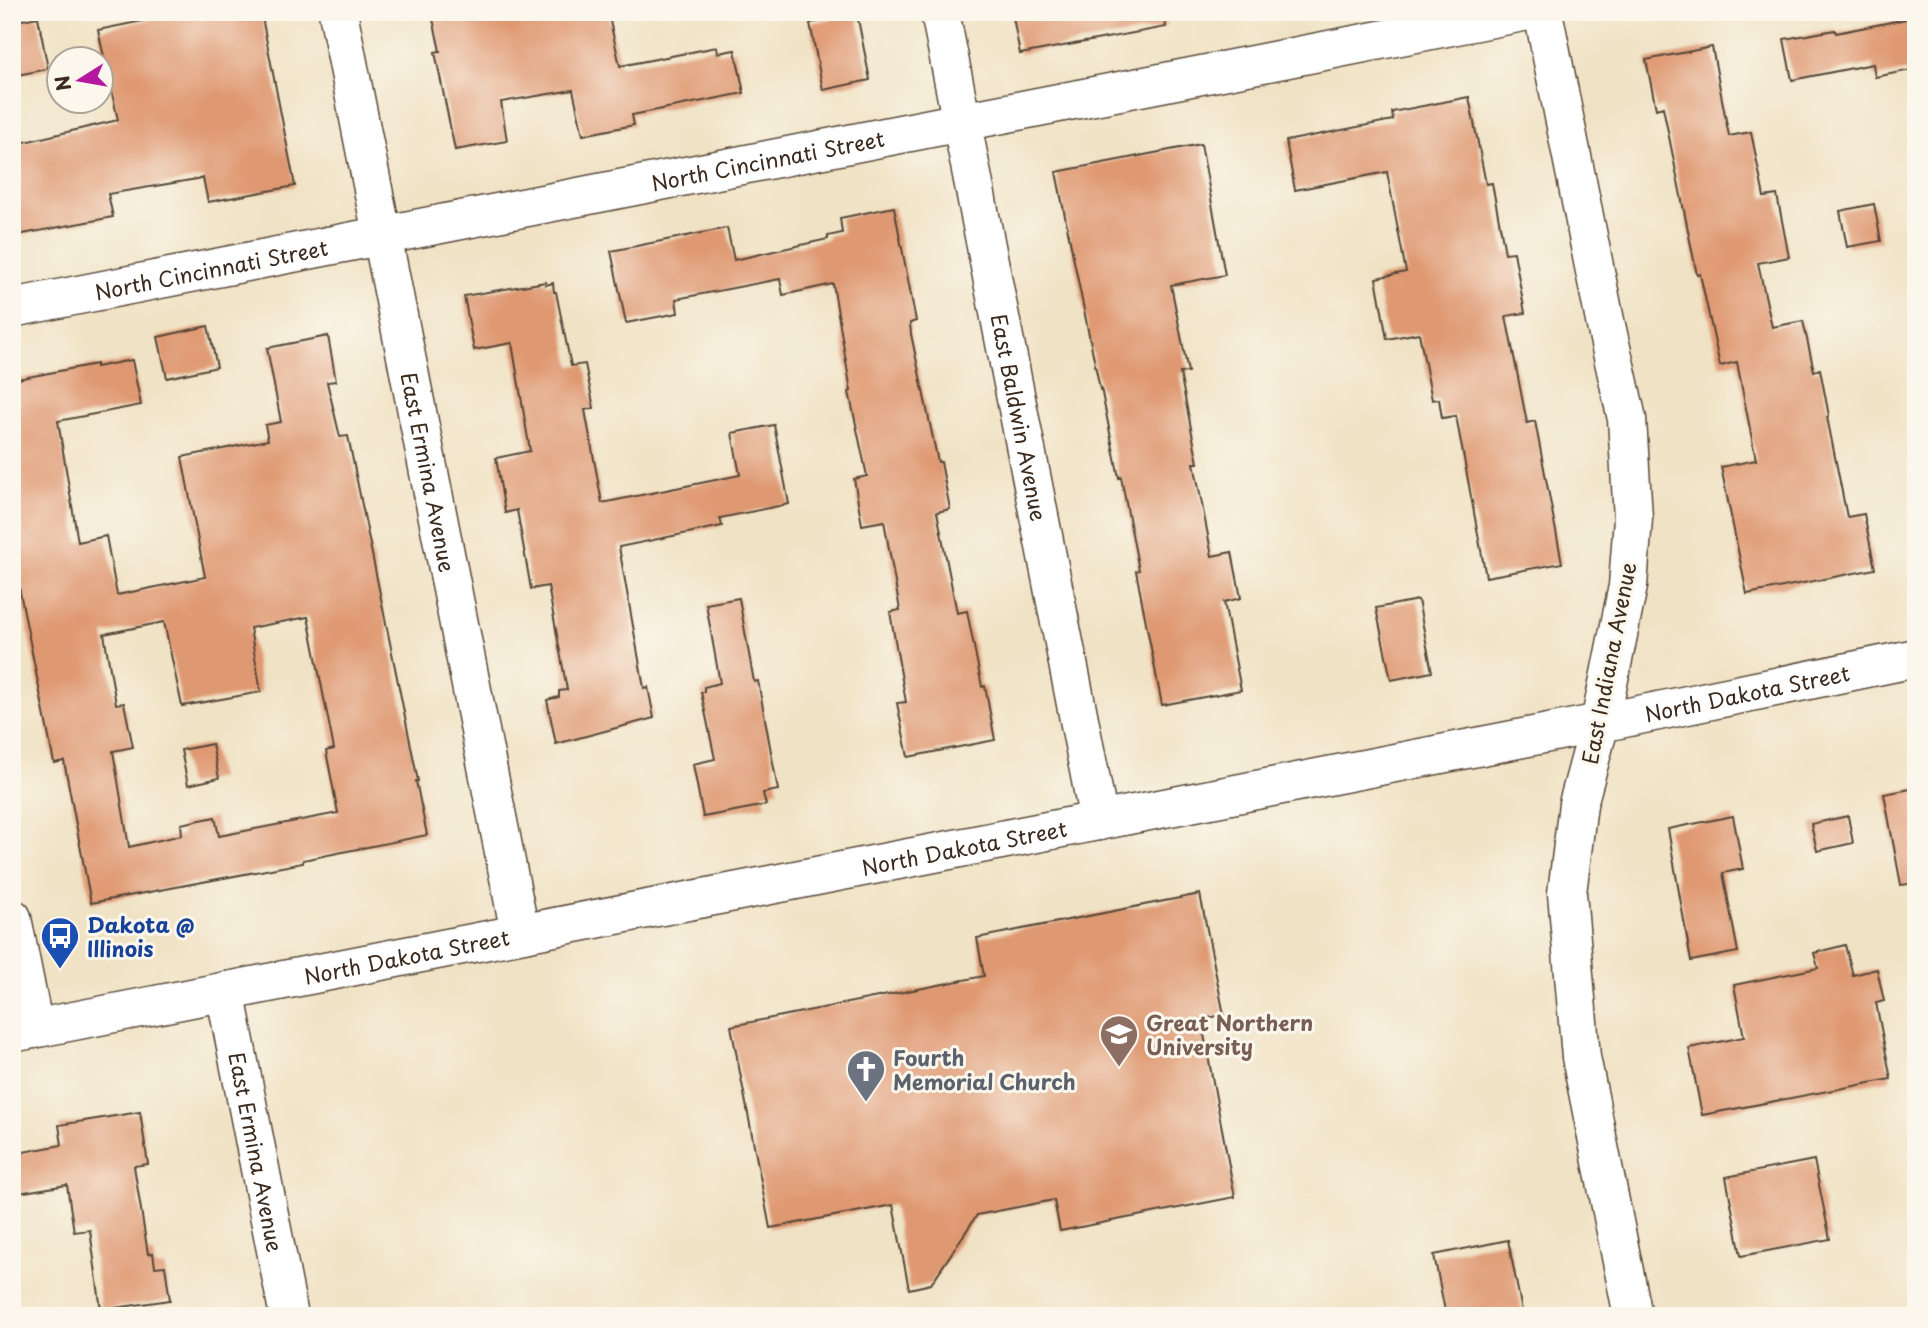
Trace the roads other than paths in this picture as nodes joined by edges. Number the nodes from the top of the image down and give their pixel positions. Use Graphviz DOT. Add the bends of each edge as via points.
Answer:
graph roads {
  1 [pos="338,12"];
  2 [pos="940,12"];
  3 [pos="1523,12"];
  4 [pos="1544,12"];
  5 [pos="961,122"];
  6 [pos="382,236"];
  7 [pos="12,308"];
  8 [pos="1916,658"];
  9 [pos="1600,723"];
  10 [pos="1098,821"];
  11 [pos="12,918"];
  12 [pos="520,933"];
  13 [pos="225,990"];
  14 [pos="23,1031"];
  15 [pos="289,1316"];
  16 [pos="1633,1316"];
  1 -- 6 [label="street, East Ermina Avenue"];
  2 -- 5 [label="street, East Baldwin Avenue"];
  3 -- 5 [label="street, North Cincinnati Street"];
  4 -- 9 [label="street, East Indiana Avenue" via="1628,419 1633,518 1628,586"];
  5 -- 6 [label="street, North Cincinnati Street"];
  5 -- 10 [label="street, East Baldwin Avenue"];
  6 -- 7 [label="street, North Cincinnati Street"];
  6 -- 12 [label="street, East Ermina Avenue"];
  8 -- 9 [label="street, North Dakota Street"];
  9 -- 10 [label="street, North Dakota Street"];
  9 -- 16 [label="street, East Indiana Avenue" via="1578,804 1567,893 1581,1057"];
  10 -- 12 [label="street, North Dakota Street"];
  11 -- 14 [label="street"];
  12 -- 13 [label="street, North Dakota Street"];
  13 -- 14 [label="street, North Dakota Street"];
  13 -- 15 [label="street, East Ermina Avenue"];
}
